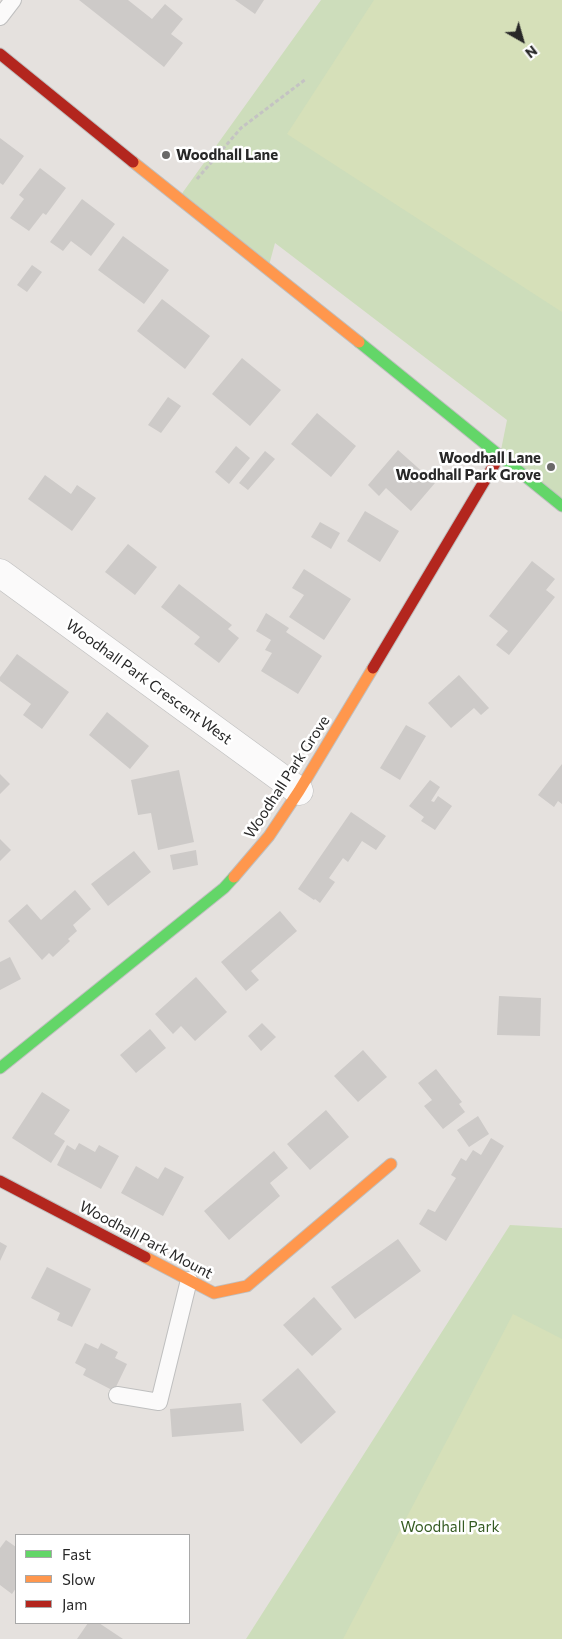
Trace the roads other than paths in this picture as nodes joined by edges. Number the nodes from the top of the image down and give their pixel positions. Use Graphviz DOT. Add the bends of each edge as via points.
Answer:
graph roads {
  1 [pos="13,0"];
  2 [pos="0,17"];
  3 [pos="0,54"];
  4 [pos="500,455"];
  5 [pos="562,506"];
  6 [pos="0,572"];
  7 [pos="299,791"];
  8 [pos="0,1067"];
  9 [pos="391,1164"];
  10 [pos="0,1181"];
  11 [pos="189,1280"];
  12 [pos="117,1395"];
  1 -- 2 [label="lane"];
  3 -- 4 [label="street"];
  4 -- 5 [label="street"];
  4 -- 7 [label="street, Woodhall Park Grove"];
  6 -- 7 [label="street, Woodhall Park Crescent West"];
  7 -- 8 [label="street, Woodhall Park Grove" via="269,836 224,888"];
  9 -- 11 [label="street, Woodhall Park Mount" via="247,1286 214,1293"];
  10 -- 11 [label="street, Woodhall Park Mount"];
  11 -- 12 [label="lane" via="160,1402"];
}
